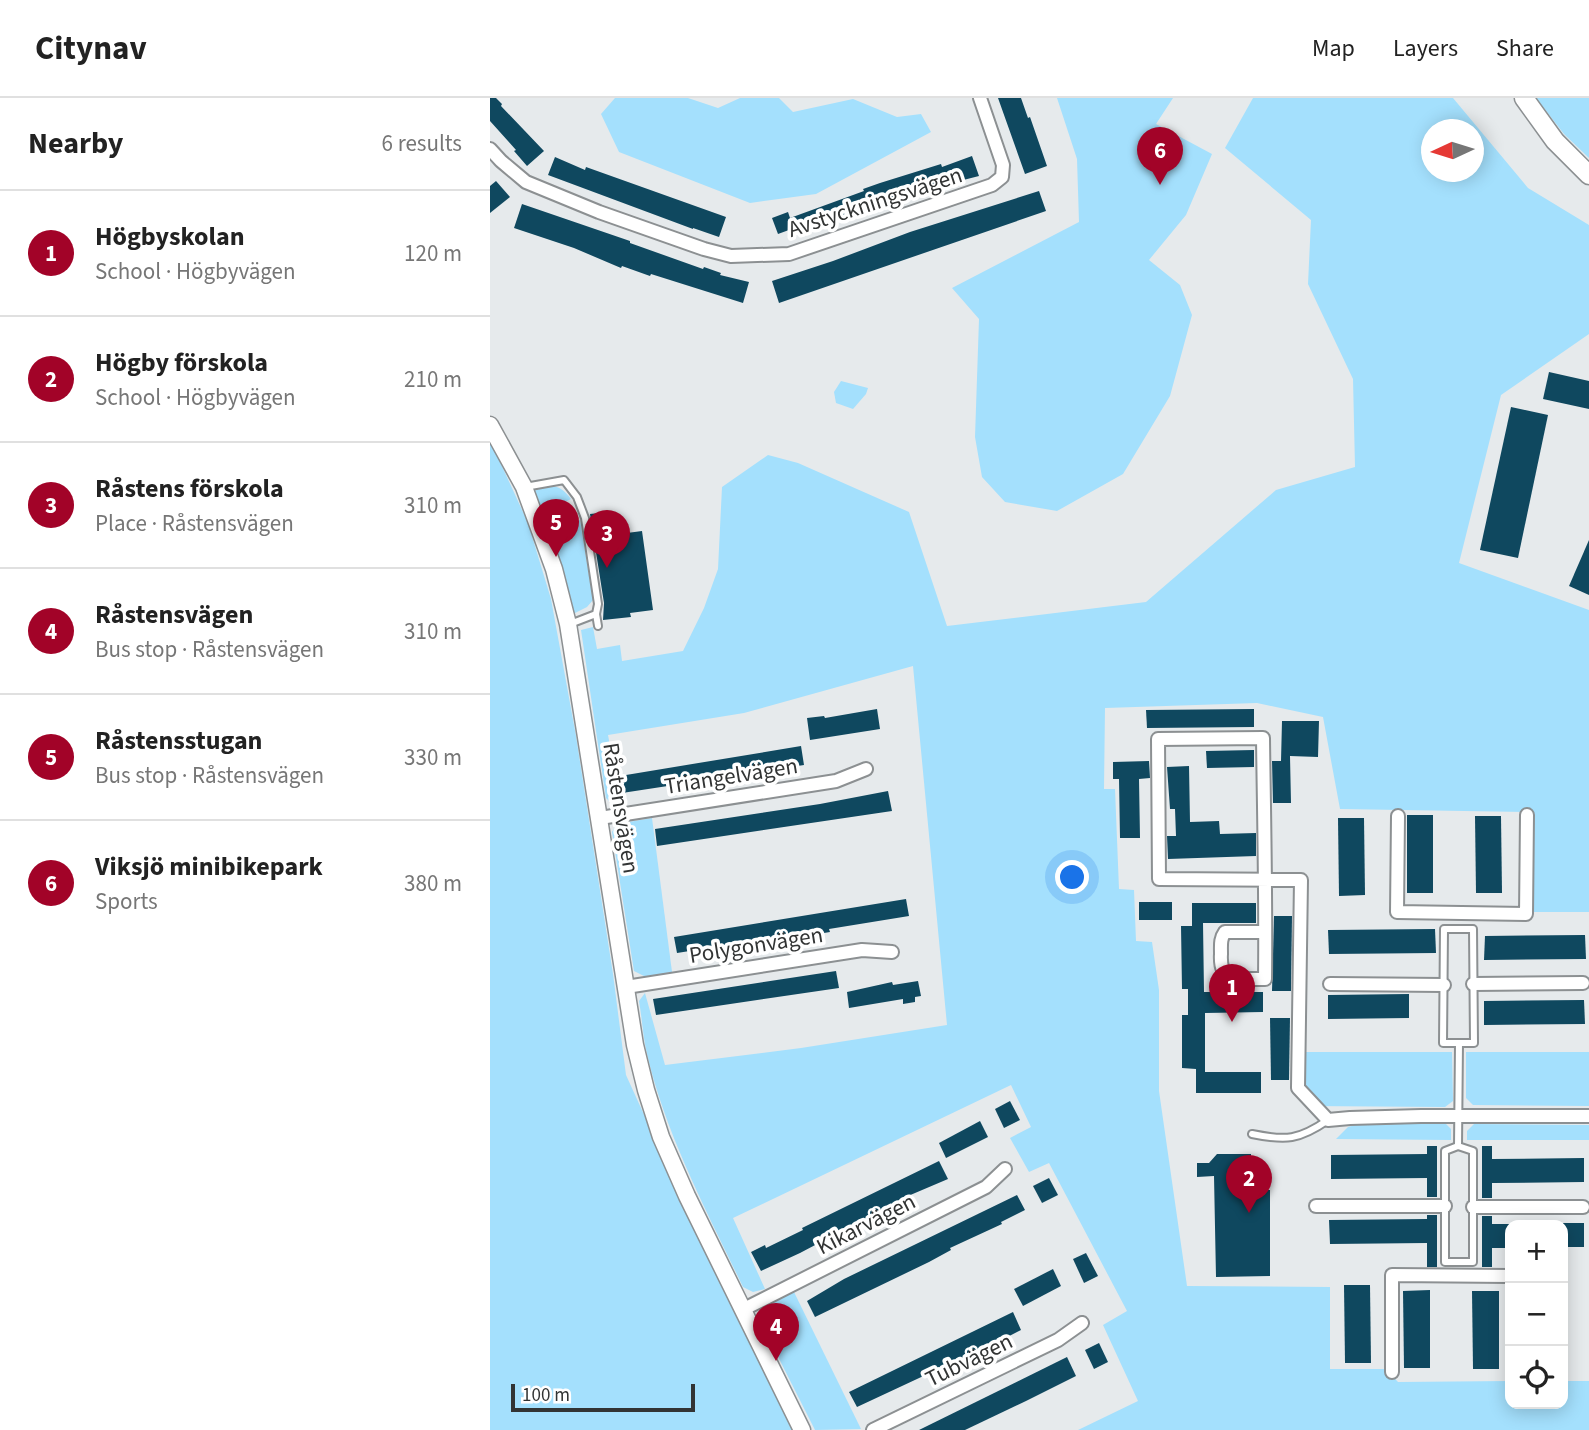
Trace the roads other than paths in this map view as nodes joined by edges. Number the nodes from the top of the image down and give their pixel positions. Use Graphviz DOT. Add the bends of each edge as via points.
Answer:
graph roads {
  1 [pos="980,98"];
  2 [pos="1524,98"];
  3 [pos="490,149"];
  4 [pos="1589,175"];
  5 [pos="490,425"];
  6 [pos="524,487"];
  7 [pos="596,614"];
  8 [pos="568,624"];
  9 [pos="598,626"];
  10 [pos="866,769"];
  11 [pos="1527,816"];
  12 [pos="1398,817"];
  13 [pos="600,818"];
  14 [pos="1266,879"];
  15 [pos="1265,932"];
  16 [pos="892,952"];
  17 [pos="1583,983"];
  18 [pos="1330,984"];
  19 [pos="1473,984"];
  20 [pos="1444,985"];
  21 [pos="626,987"];
  22 [pos="1459,1043"];
  23 [pos="1459,1116"];
  24 [pos="1589,1116"];
  25 [pos="1328,1121"];
  26 [pos="1252,1134"];
  27 [pos="1458,1146"];
  28 [pos="1005,1169"];
  29 [pos="1316,1206"];
  30 [pos="1445,1206"];
  31 [pos="1473,1207"];
  32 [pos="1583,1207"];
  33 [pos="1460,1269"];
  34 [pos="1505,1275"];
  35 [pos="742,1310"];
  36 [pos="1082,1323"];
  37 [pos="1392,1372"];
  38 [pos="802,1430"];
  39 [pos="873,1430"];
  1 -- 3 [label="street, Avstyckningsvägen" via="1003,165 1002,177 992,186 789,254 731,256 704,249 526,182"];
  2 -- 4 [label="main road" via="1555,141"];
  5 -- 6 [label="street, Råstensvägen"];
  6 -- 7 [label="lane" via="564,480 577,497 585,518"];
  6 -- 8 [label="street, Råstensvägen"];
  7 -- 8 [label="lane"];
  7 -- 9 [label="lane"];
  8 -- 13 [label="street, Råstensvägen"];
  10 -- 13 [label="street, Triangelvägen" via="836,781"];
  11 -- 12 [label="street" via="1526,914 1397,912"];
  13 -- 21 [label="street, Råstensvägen"];
  14 -- 14 [label="street" via="1159,879 1158,739 1263,738"];
  14 -- 15 [label="street"];
  14 -- 25 [label="street" via="1301,880 1298,1088"];
  15 -- 15 [label="street" via="1265,979 1224,974 1220,965 1225,932"];
  16 -- 21 [label="street, Polygonvägen" via="862,950"];
  17 -- 19 [label="street"];
  18 -- 20 [label="street"];
  19 -- 20 [label="lane" via="1472,929 1444,929"];
  19 -- 22 [label="lane" via="1474,1043"];
  20 -- 22 [label="lane" via="1443,1043"];
  21 -- 35 [label="street, Råstensvägen" via="640,1068 661,1137"];
  22 -- 23 [label="lane"];
  23 -- 24 [label="street"];
  23 -- 25 [label="street"];
  23 -- 27 [label="lane"];
  25 -- 26 [label="lane" via="1295,1139"];
  27 -- 30 [label="lane" via="1445,1151"];
  27 -- 31 [label="lane" via="1473,1151"];
  28 -- 35 [label="street, Kikarvägen" via="986,1187"];
  29 -- 30 [label="street"];
  30 -- 33 [label="lane" via="1445,1262"];
  31 -- 32 [label="street"];
  31 -- 33 [label="lane" via="1472,1262"];
  33 -- 34 [label="street"];
  33 -- 37 [label="street" via="1392,1275"];
  35 -- 38 [label="street, Råstensvägen"];
  36 -- 39 [label="street, Tubvägen" via="1058,1340"];
}
